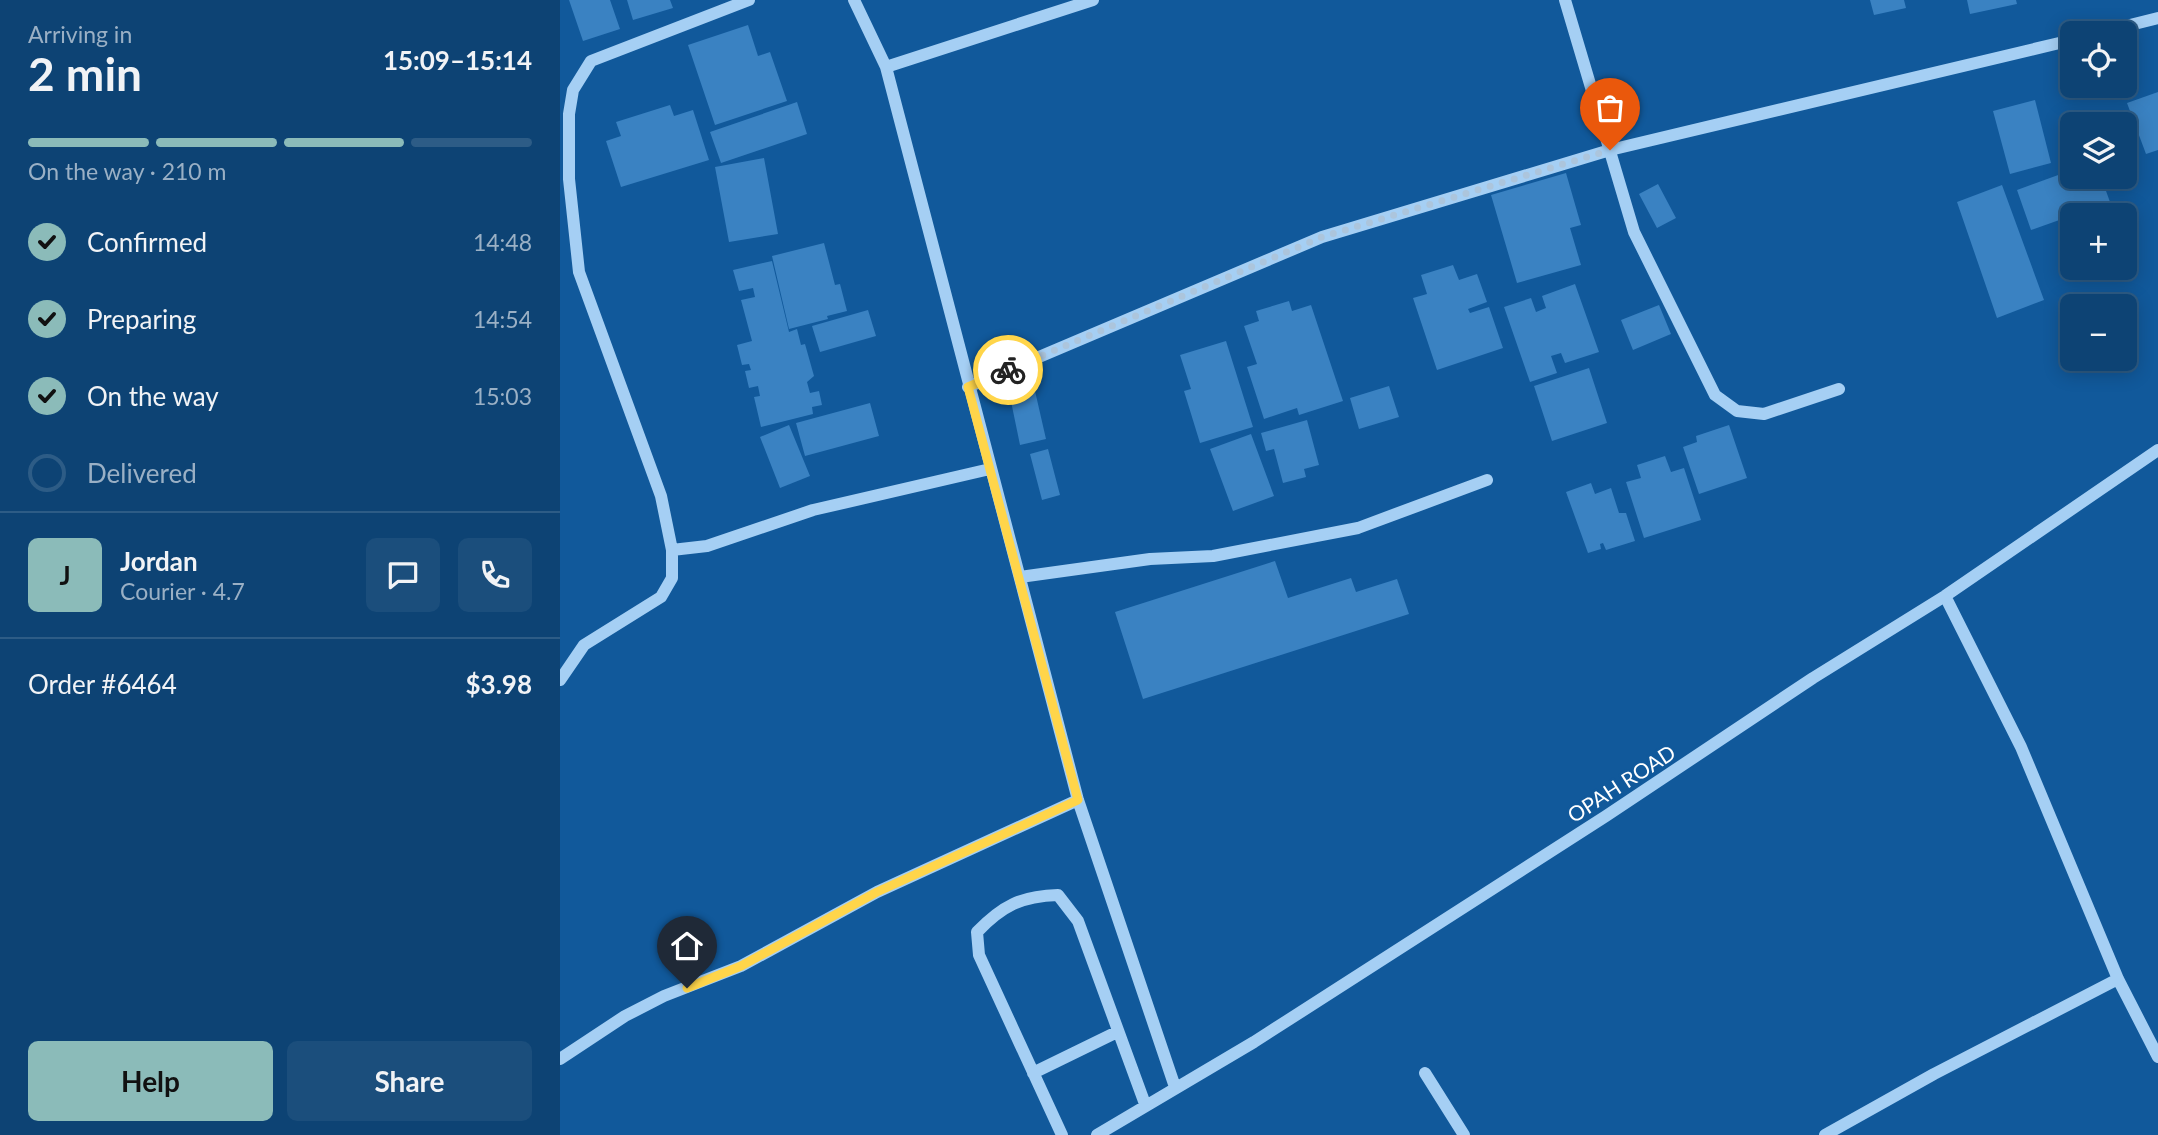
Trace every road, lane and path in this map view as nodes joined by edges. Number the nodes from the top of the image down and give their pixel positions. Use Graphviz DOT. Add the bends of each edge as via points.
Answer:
graph roads {
  1 [pos="749,0"];
  2 [pos="855,0"];
  3 [pos="1093,0"];
  4 [pos="1565,0"];
  5 [pos="2158,18"];
  6 [pos="2137,23"];
  7 [pos="2060,43"];
  8 [pos="887,67"];
  9 [pos="1610,150"];
  10 [pos="968,387"];
  11 [pos="1839,389"];
  12 [pos="2158,450"];
  13 [pos="990,469"];
  14 [pos="1487,480"];
  15 [pos="672,550"];
  16 [pos="1020,577"];
  17 [pos="1945,596"];
  18 [pos="560,680"];
  19 [pos="1078,800"];
  20 [pos="2118,979"];
  21 [pos="1117,1032"];
  22 [pos="2158,1057"];
  23 [pos="560,1059"];
  24 [pos="1033,1073"];
  25 [pos="1425,1073"];
  26 [pos="1175,1087"];
  27 [pos="1145,1104"];
  28 [pos="1062,1135"];
  29 [pos="1097,1135"];
  30 [pos="1464,1135"];
  31 [pos="1825,1135"];
  1 -- 15 [label="street" via="591,61 573,90 569,114 569,178 579,272 661,496"];
  2 -- 8 [label="street"];
  3 -- 8 [label="street"];
  4 -- 9 [label="street"];
  5 -- 6 [label="street"];
  7 -- 9 [label="street"];
  8 -- 10 [label="street"];
  9 -- 10 [label="street" via="1322,237"];
  9 -- 11 [label="street" via="1634,232 1715,395 1737,411 1764,414"];
  10 -- 13 [label="street"];
  12 -- 17 [label="street, OPAH ROAD"];
  13 -- 15 [label="street" via="813,510 707,546"];
  13 -- 16 [label="street"];
  14 -- 16 [label="street" via="1358,528 1213,556 1150,559"];
  15 -- 18 [label="street" via="672,578 661,597 584,645"];
  16 -- 19 [label="street"];
  17 -- 20 [label="street" via="2021,747"];
  17 -- 26 [label="street, OPAH ROAD" via="1254,1042"];
  19 -- 23 [label="street" via="877,892 741,966 664,996"];
  19 -- 26 [label="street"];
  20 -- 22 [label="street"];
  20 -- 31 [label="street"];
  21 -- 24 [label="street"];
  21 -- 24 [label="street" via="1078,921 1058,895 1034,896 998,911 977,932 979,955"];
  21 -- 27 [label="street"];
  24 -- 28 [label="street"];
  25 -- 30 [label="street"];
  26 -- 27 [label="street, OPAH ROAD"];
  27 -- 29 [label="street, OPAH ROAD"];
}
